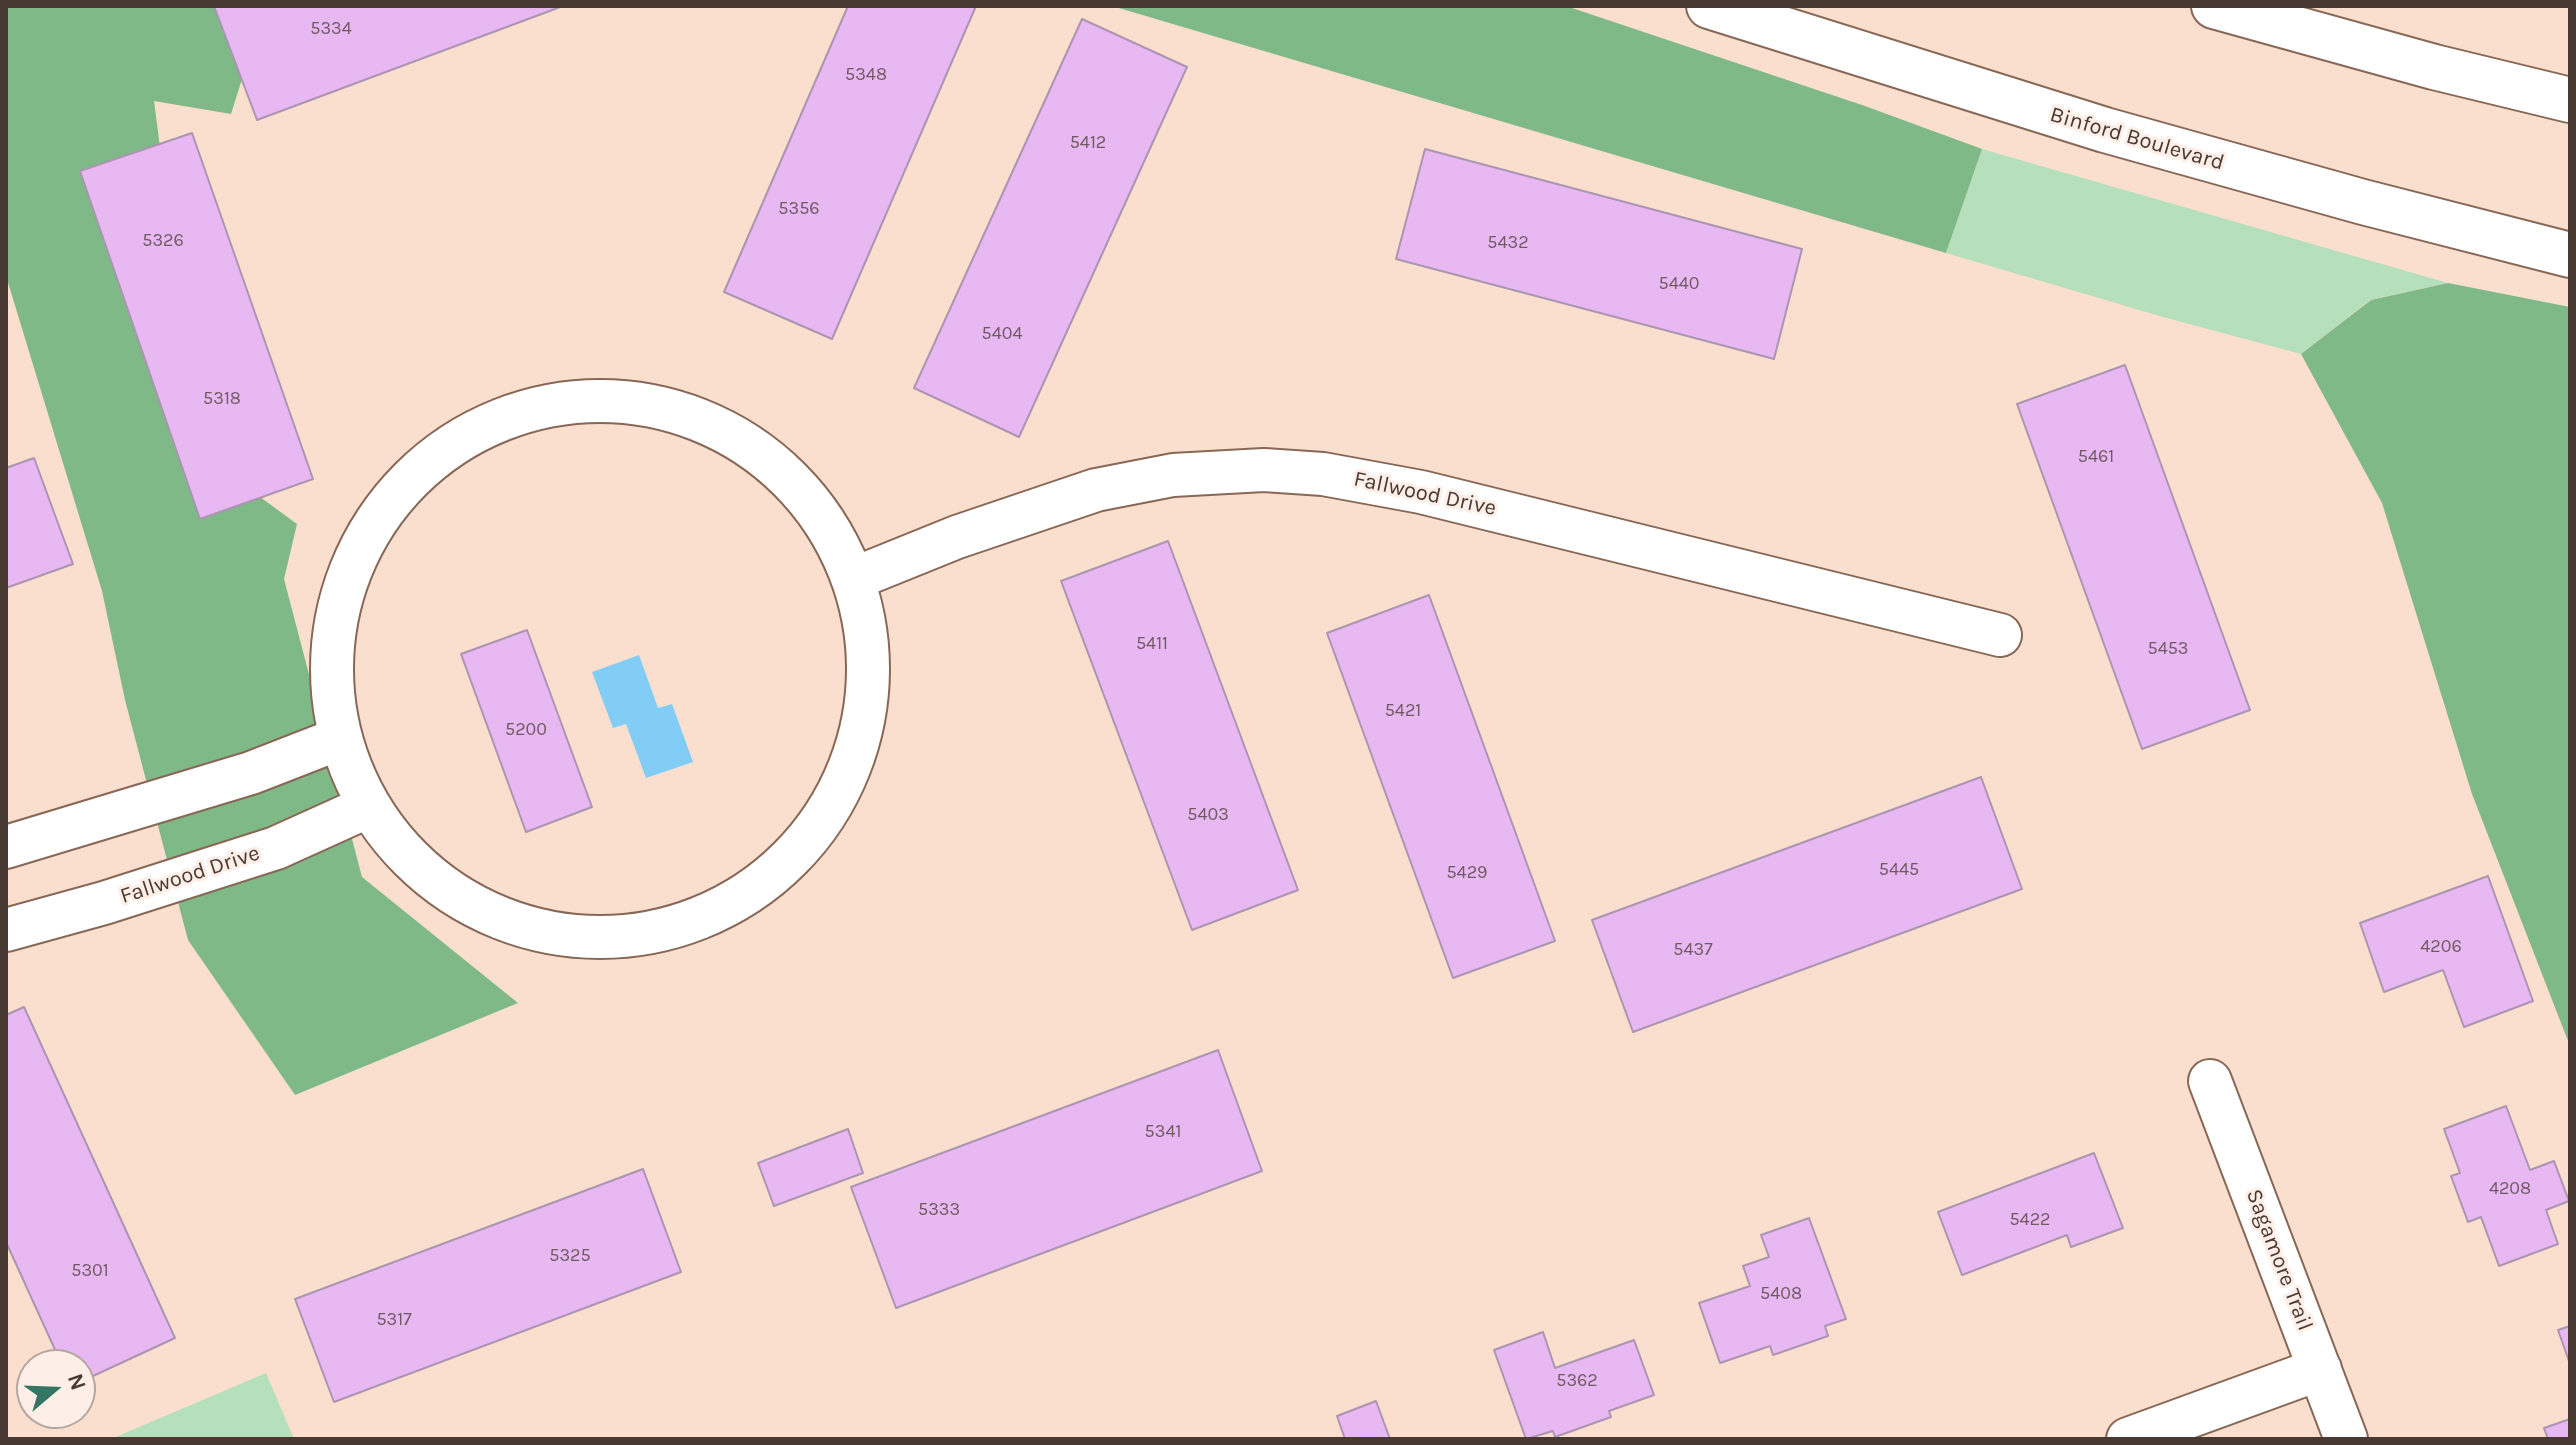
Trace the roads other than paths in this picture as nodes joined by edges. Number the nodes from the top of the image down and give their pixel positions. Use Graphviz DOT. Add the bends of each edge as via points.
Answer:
graph roads {
  1 [pos="1709,6"];
  2 [pos="2214,6"];
  3 [pos="2570,100"];
  4 [pos="2570,255"];
  5 [pos="853,579"];
  6 [pos="2000,635"];
  7 [pos="341,738"];
  8 [pos="369,806"];
  9 [pos="6,847"];
  10 [pos="6,930"];
  11 [pos="2210,1081"];
  12 [pos="2320,1369"];
  13 [pos="2128,1439"];
  14 [pos="2346,1439"];
  1 -- 4 [label="main road, Binford Boulevard" via="2105,130"];
  2 -- 3 [label="main road"];
  5 -- 6 [label="street, Fallwood Drive" via="1096,490 1183,474 1264,470 1337,476 1421,492"];
  5 -- 7 [label="street" via="836,542 801,492 757,451 722,430 665,409 625,402 559,404 514,415 433,459 400,490 363,545 336,628 332,672"];
  5 -- 8 [label="street" via="864,617 869,676 863,725 848,772 831,808 795,855 716,913 656,933 611,938 523,927 472,905 426,874"];
  7 -- 8 [label="street"];
  7 -- 9 [label="street" via="251,773"];
  8 -- 10 [label="street, Fallwood Drive" via="276,848"];
  11 -- 12 [label="street, Sagamore Trail"];
  12 -- 13 [label="street"];
  12 -- 14 [label="street, Sagamore Trail"];
}
